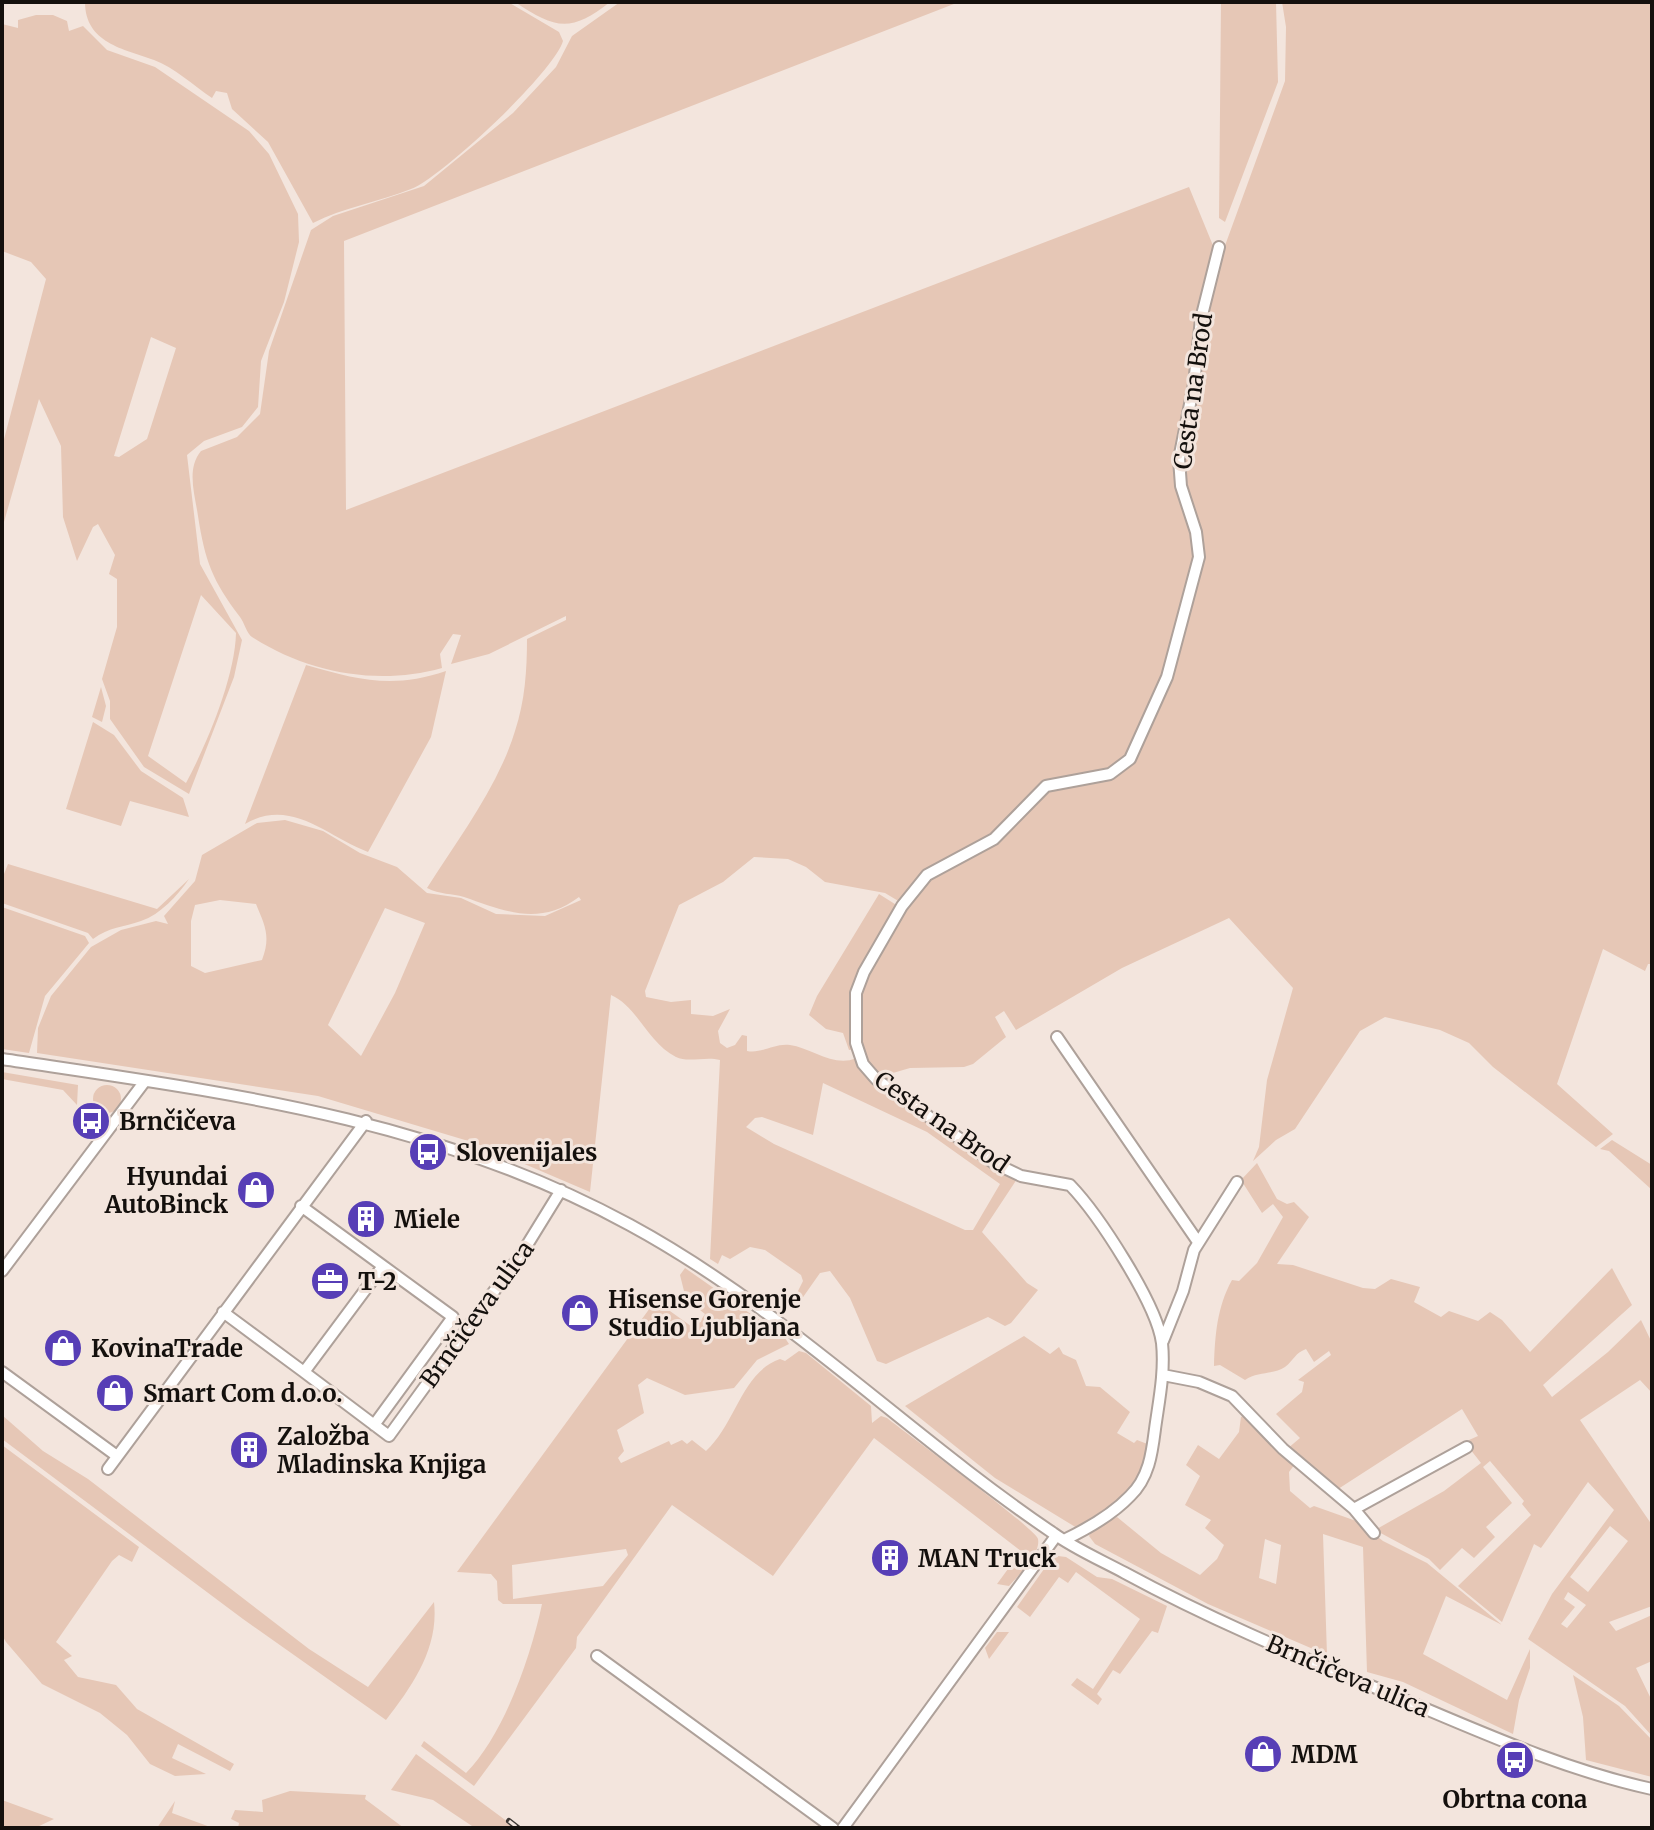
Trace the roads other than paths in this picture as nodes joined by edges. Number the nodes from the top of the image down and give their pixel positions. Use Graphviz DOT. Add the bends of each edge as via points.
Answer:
graph roads {
  1 [pos="1219,247"];
  2 [pos="1057,1037"];
  3 [pos="2,1059"];
  4 [pos="145,1081"];
  5 [pos="366,1121"];
  6 [pos="1237,1182"];
  7 [pos="561,1190"];
  8 [pos="301,1206"];
  9 [pos="1198,1242"];
  10 [pos="383,1266"];
  11 [pos="2,1271"];
  12 [pos="223,1312"];
  13 [pos="1162,1343"];
  14 [pos="2,1372"];
  15 [pos="304,1372"];
  16 [pos="1163,1375"];
  17 [pos="374,1425"];
  18 [pos="1467,1447"];
  19 [pos="117,1456"];
  20 [pos="108,1469"];
  21 [pos="1354,1509"];
  22 [pos="1374,1533"];
  23 [pos="1060,1538"];
  24 [pos="597,1656"];
  25 [pos="1652,1789"];
  26 [pos="833,1828"];
  27 [pos="843,1828"];
  1 -- 13 [label="street, Cesta na Brod" via="1201,319 1179,459 1199,557 1167,677 1130,759 1110,774 1046,786 994,839 918,883 864,972 855,1004 856,1043 863,1064 876,1079 994,1163 1021,1176 1070,1185 1149,1303"];
  2 -- 9 [label="street"];
  3 -- 4 [label="street, Brnčičeva ulica"];
  4 -- 5 [label="street, Brnčičeva ulica"];
  4 -- 11 [label="street"];
  5 -- 7 [label="street, Brnčičeva ulica" via="454,1147"];
  5 -- 8 [label="street"];
  6 -- 9 [label="street"];
  7 -- 17 [label="street, Brnčičeva ulica" via="524,1250 389,1436"];
  7 -- 23 [label="street, Brnčičeva ulica" via="685,1256 762,1307"];
  8 -- 10 [label="street"];
  8 -- 12 [label="street"];
  9 -- 13 [label="street"];
  10 -- 15 [label="street"];
  10 -- 17 [label="street" via="453,1317"];
  12 -- 15 [label="street"];
  12 -- 19 [label="street"];
  13 -- 16 [label="street, Cesta na Brod"];
  14 -- 19 [label="street"];
  15 -- 17 [label="street"];
  16 -- 21 [label="street" via="1232,1396 1283,1449"];
  16 -- 23 [label="street, Cesta na Brod" via="1144,1477 1131,1496 1083,1531"];
  18 -- 21 [label="street"];
  19 -- 20 [label="street"];
  21 -- 22 [label="street"];
  23 -- 25 [label="street, Brnčičeva ulica" via="1176,1601 1332,1670 1568,1766"];
  23 -- 27 [label="street"];
  24 -- 26 [label="street"];
}
